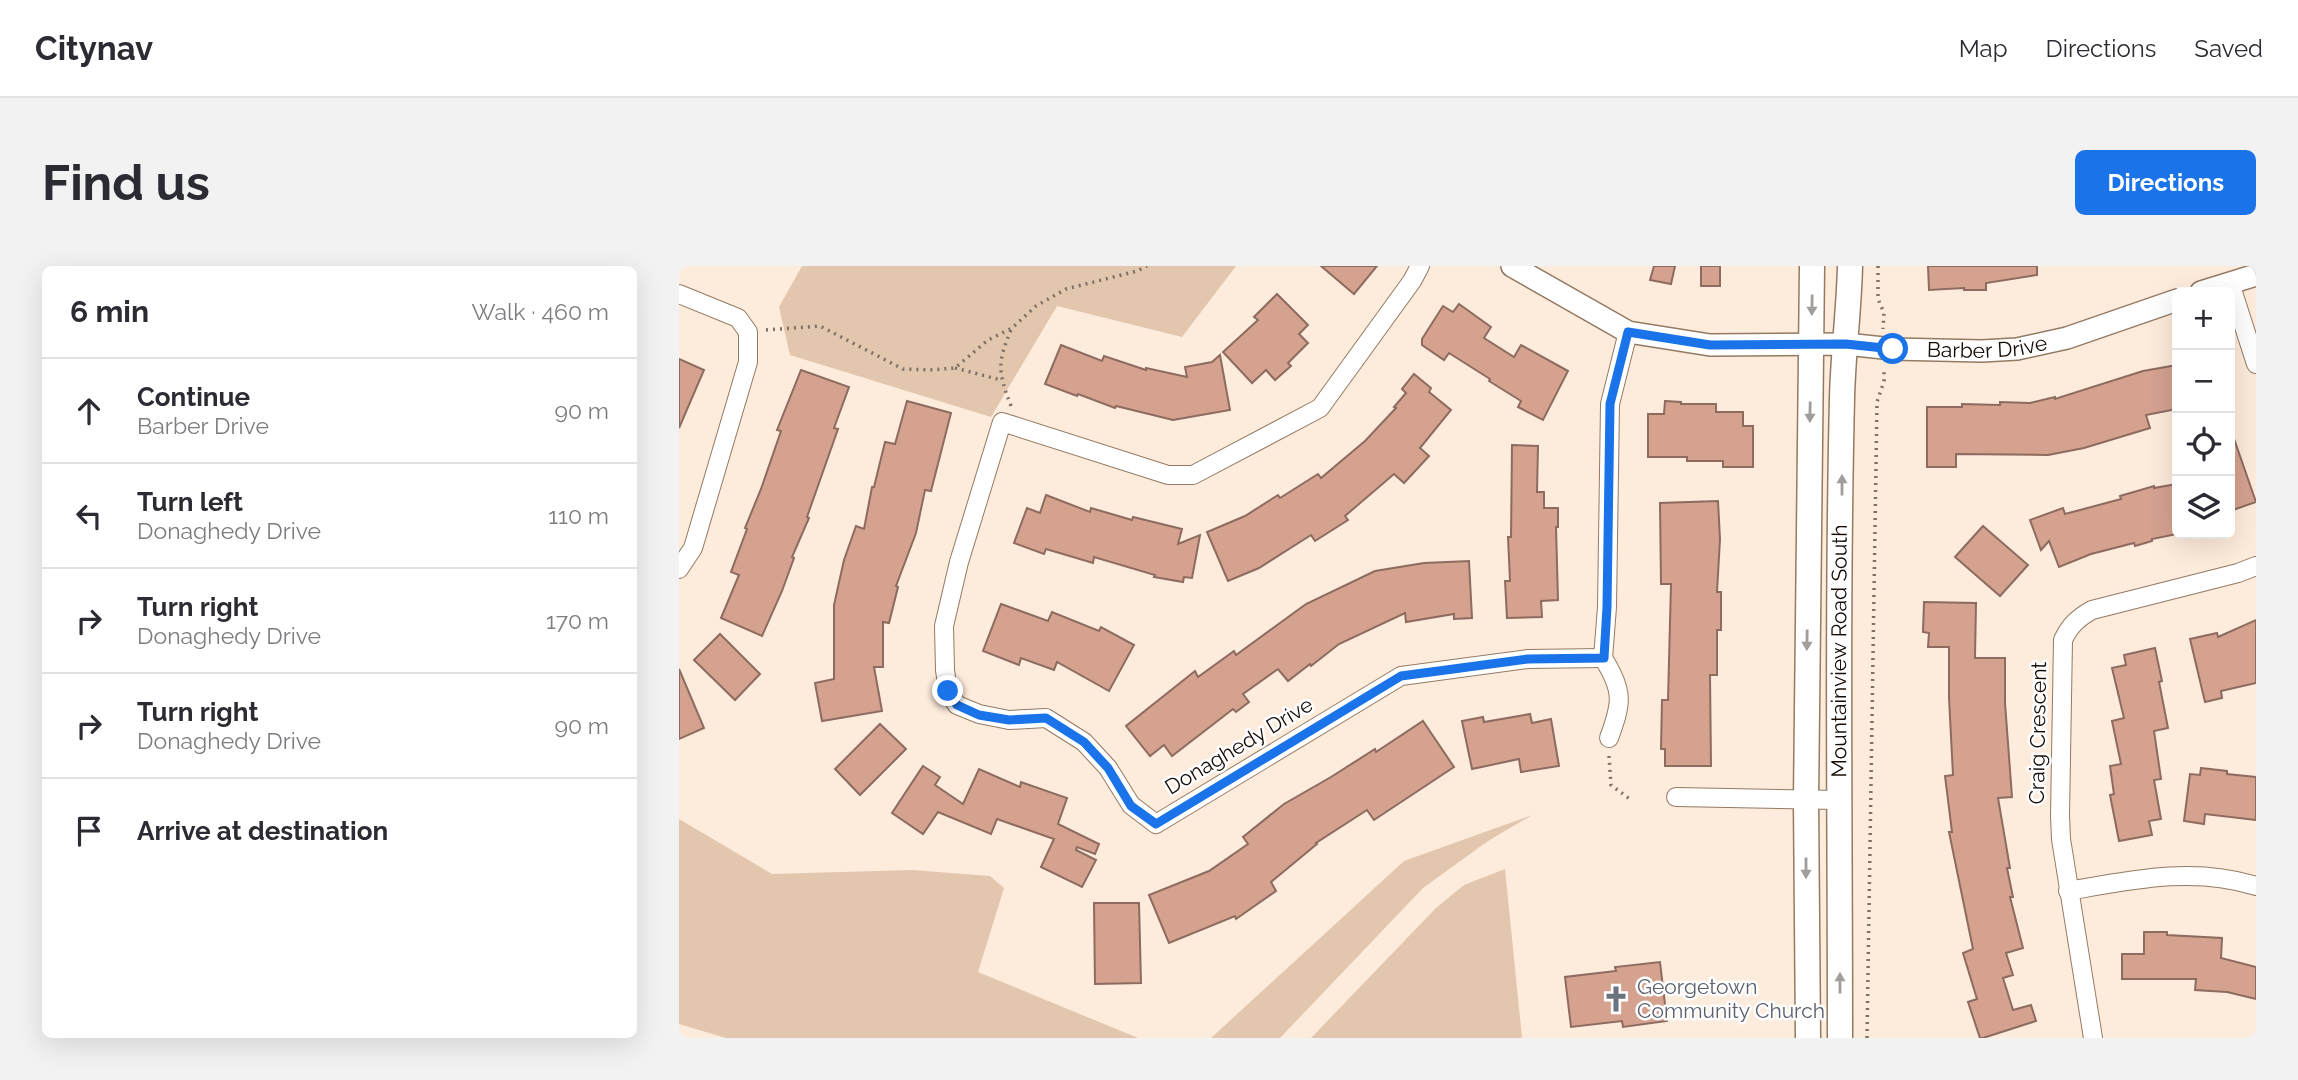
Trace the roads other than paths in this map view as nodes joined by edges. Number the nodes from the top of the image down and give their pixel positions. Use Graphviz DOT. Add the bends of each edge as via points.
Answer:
graph roads {
  1 [pos="1420,266"];
  2 [pos="1512,266"];
  3 [pos="1812,266"];
  4 [pos="1850,266"];
  5 [pos="2256,275"];
  6 [pos="2230,283"];
  7 [pos="2217,287"];
  8 [pos="679,294"];
  9 [pos="2172,302"];
  10 [pos="1628,332"];
  11 [pos="1811,344"];
  12 [pos="1846,344"];
  13 [pos="2256,363"];
  14 [pos="2256,566"];
  15 [pos="679,569"];
  16 [pos="1604,658"];
  17 [pos="1609,738"];
  18 [pos="1676,797"];
  19 [pos="1806,800"];
  20 [pos="1839,800"];
  21 [pos="2256,886"];
  22 [pos="2068,891"];
  23 [pos="1808,1038"];
  24 [pos="1840,1038"];
  25 [pos="2093,1038"];
  1 -- 16 [label="street, Donaghedy Drive" via="1320,408 1193,475 1168,475 1002,422 944,626 948,691 957,705 979,715 1009,720 1046,718 1075,736 1108,768 1131,806 1156,824 1401,676 1528,659"];
  2 -- 10 [label="street, Barber Drive"];
  3 -- 11 [label="main road, Mountainview Road South, one-way"];
  4 -- 12 [label="main road, Mountainview Road South"];
  5 -- 6 [label="street"];
  6 -- 7 [label="street"];
  6 -- 13 [label="street"];
  8 -- 15 [label="street" via="738,318 748,332 748,362 693,548"];
  9 -- 12 [label="street, Barber Drive" via="2067,338 2017,349 1883,349"];
  10 -- 11 [label="street, Barber Drive" via="1710,345"];
  10 -- 16 [label="street" via="1610,404"];
  11 -- 12 [label="street, Barber Drive"];
  11 -- 19 [label="main road, Mountainview Road South, one-way"];
  20 -- 12 [label="main road, Mountainview Road South, one-way"];
  14 -- 22 [label="street, Craig Crescent" via="2092,610 2069,628 2062,659 2060,816"];
  16 -- 17 [label="street" via="1616,679 1620,708"];
  18 -- 19 [label="street"];
  19 -- 20 [label="street"];
  19 -- 23 [label="main road, Mountainview Road South, one-way"];
  24 -- 20 [label="main road, Mountainview Road South, one-way"];
  21 -- 22 [label="street" via="2199,875"];
  22 -- 25 [label="street, Craig Crescent"];
}
